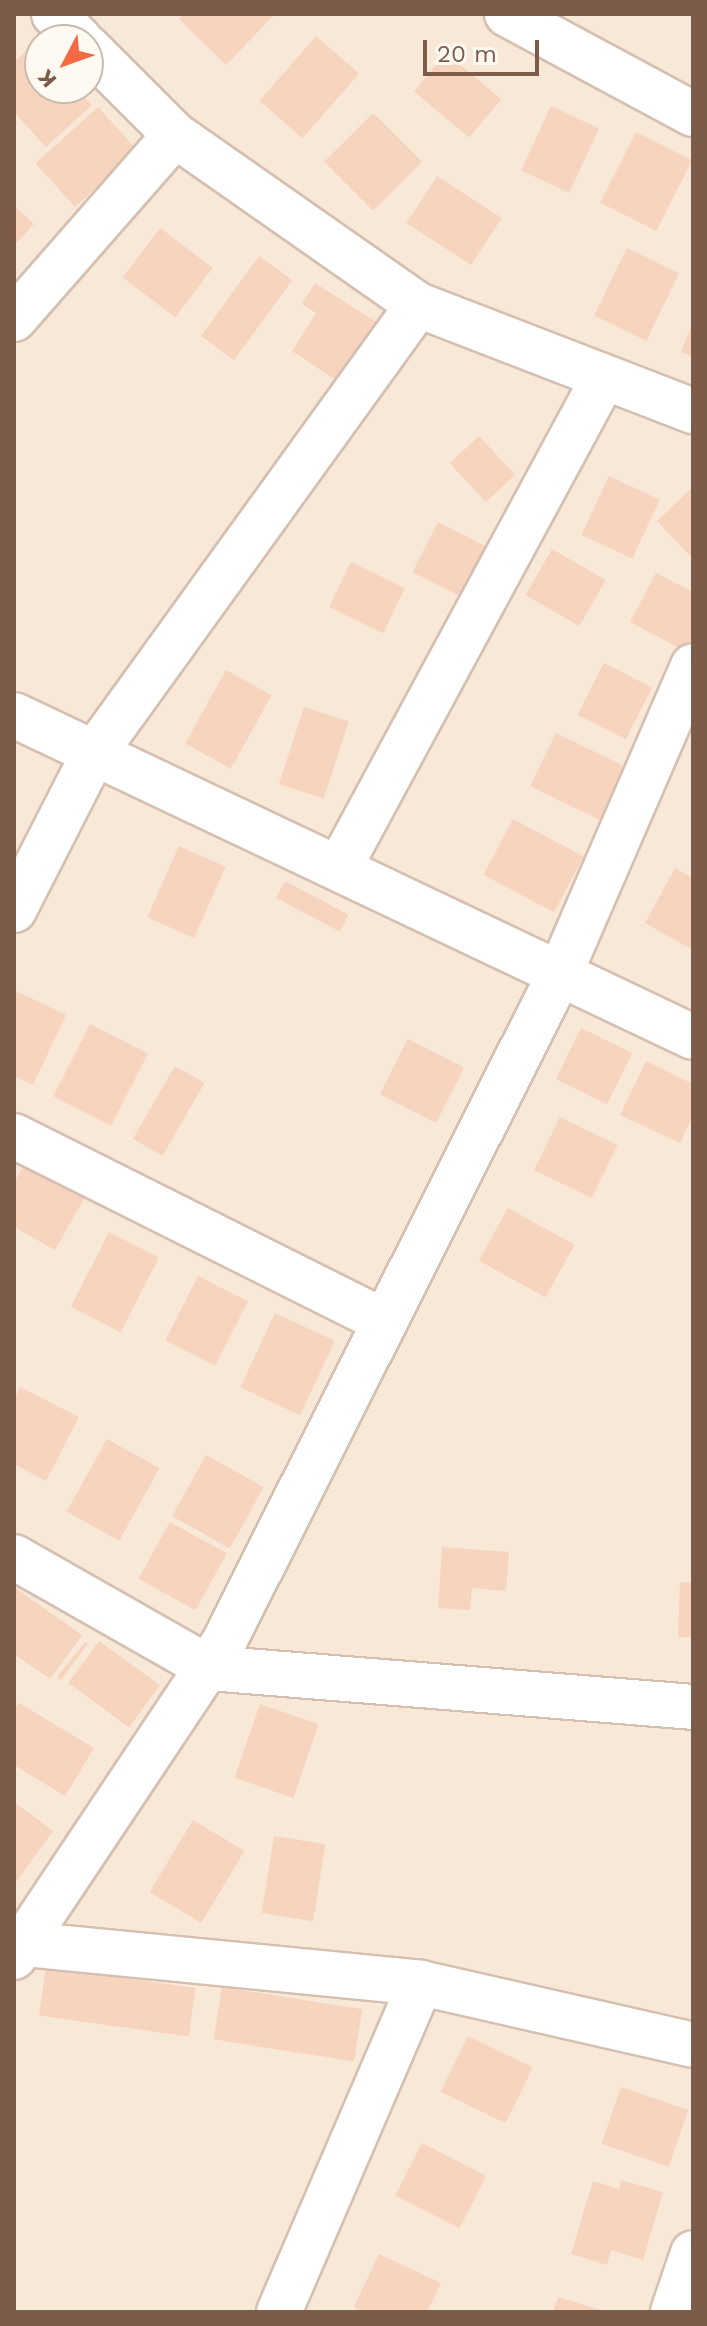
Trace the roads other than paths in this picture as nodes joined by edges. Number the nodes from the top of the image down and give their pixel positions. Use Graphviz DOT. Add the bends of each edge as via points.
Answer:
graph roads {
  1 [pos="507,14"];
  2 [pos="104,64"];
  3 [pos="693,114"];
  4 [pos="175,135"];
  5 [pos="418,305"];
  6 [pos="14,319"];
  7 [pos="604,377"];
  8 [pos="693,411"];
  9 [pos="693,666"];
  10 [pos="14,715"];
  11 [pos="93,755"];
  12 [pos="339,868"];
  13 [pos="14,910"];
  14 [pos="561,971"];
  15 [pos="693,1037"];
  16 [pos="14,1136"];
  17 [pos="385,1322"];
  18 [pos="14,1557"];
  19 [pos="209,1668"];
  20 [pos="693,1707"];
  21 [pos="20,1950"];
  22 [pos="421,1983"];
  23 [pos="693,2045"];
  24 [pos="693,2253"];
  25 [pos="279,2312"];
  26 [pos="673,2312"];
  1 -- 3 [label="street"];
  2 -- 4 [label="street"];
  4 -- 5 [label="street"];
  4 -- 6 [label="street"];
  5 -- 7 [label="street"];
  5 -- 11 [label="street"];
  7 -- 8 [label="street"];
  7 -- 12 [label="street"];
  9 -- 14 [label="street"];
  10 -- 11 [label="street"];
  11 -- 12 [label="street"];
  11 -- 13 [label="street"];
  12 -- 14 [label="street"];
  14 -- 15 [label="street"];
  14 -- 17 [label="street"];
  16 -- 17 [label="street"];
  17 -- 19 [label="street"];
  18 -- 19 [label="street"];
  19 -- 20 [label="street"];
  19 -- 21 [label="street"];
  21 -- 22 [label="street"];
  22 -- 23 [label="street"];
  22 -- 25 [label="street"];
  24 -- 26 [label="street"];
}
